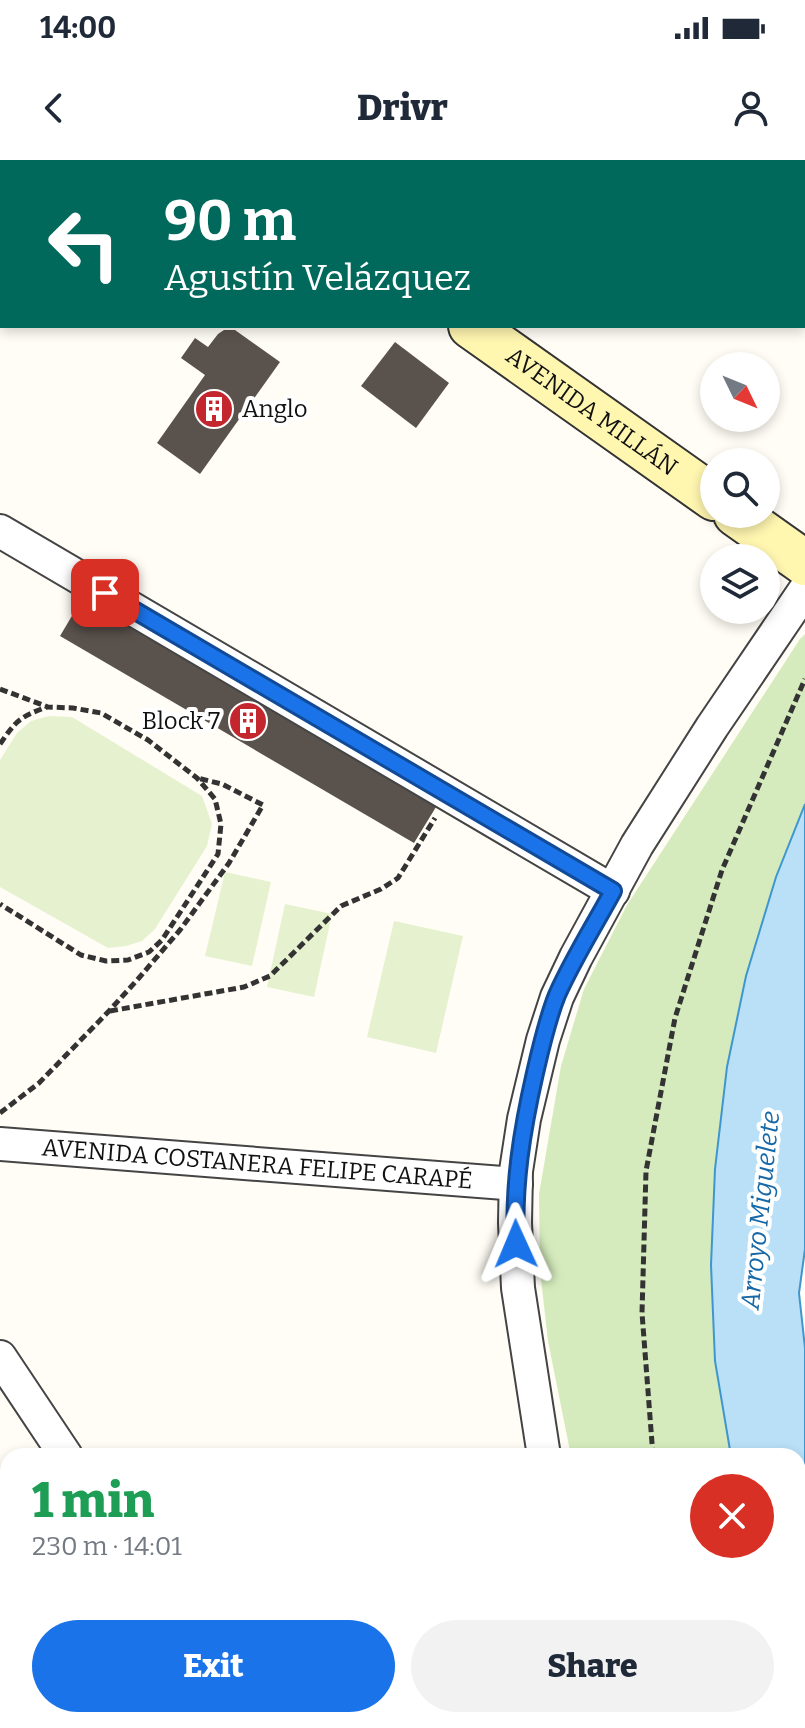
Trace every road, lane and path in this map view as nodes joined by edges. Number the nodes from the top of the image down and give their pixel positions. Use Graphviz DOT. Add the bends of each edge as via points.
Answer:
graph roads {
  1 [pos="474,328"];
  2 [pos="700,488"];
  3 [pos="756,528"];
  4 [pos="0,531"];
  5 [pos="805,563"];
  6 [pos="805,590"];
  7 [pos="805,679"];
  8 [pos="0,689"];
  9 [pos="48,707"];
  10 [pos="0,744"];
  11 [pos="197,778"];
  12 [pos="448,795"];
  13 [pos="613,891"];
  14 [pos="0,904"];
  15 [pos="109,1011"];
  16 [pos="0,1113"];
  17 [pos="4,1137"];
  18 [pos="516,1184"];
  19 [pos="0,1357"];
  20 [pos="61,1448"];
  21 [pos="543,1448"];
  22 [pos="652,1448"];
  1 -- 2 [label="main road, AVENIDA MILLÁN"];
  3 -- 5 [label="main road"];
  4 -- 12 [label="street"];
  6 -- 13 [label="street" via="637,845"];
  7 -- 22 [label="path" via="722,870 675,1018 646,1171 642,1313"];
  8 -- 9 [label="path"];
  9 -- 10 [label="path" via="15,722"];
  9 -- 11 [label="path" via="101,713"];
  11 -- 14 [label="path" via="215,799 221,824 218,854 149,952 106,961 81,955"];
  11 -- 15 [label="path" via="263,805 180,930"];
  12 -- 13 [label="street"];
  12 -- 15 [label="path" via="398,878 341,906 270,976 244,987"];
  13 -- 18 [label="street" via="557,997 524,1119"];
  15 -- 16 [label="path" via="39,1083"];
  17 -- 18 [label="street, AVENIDA COSTANERA FELIPE CARAPÉ"];
  18 -- 21 [label="street" via="518,1288"];
  19 -- 20 [label="street"];
}
